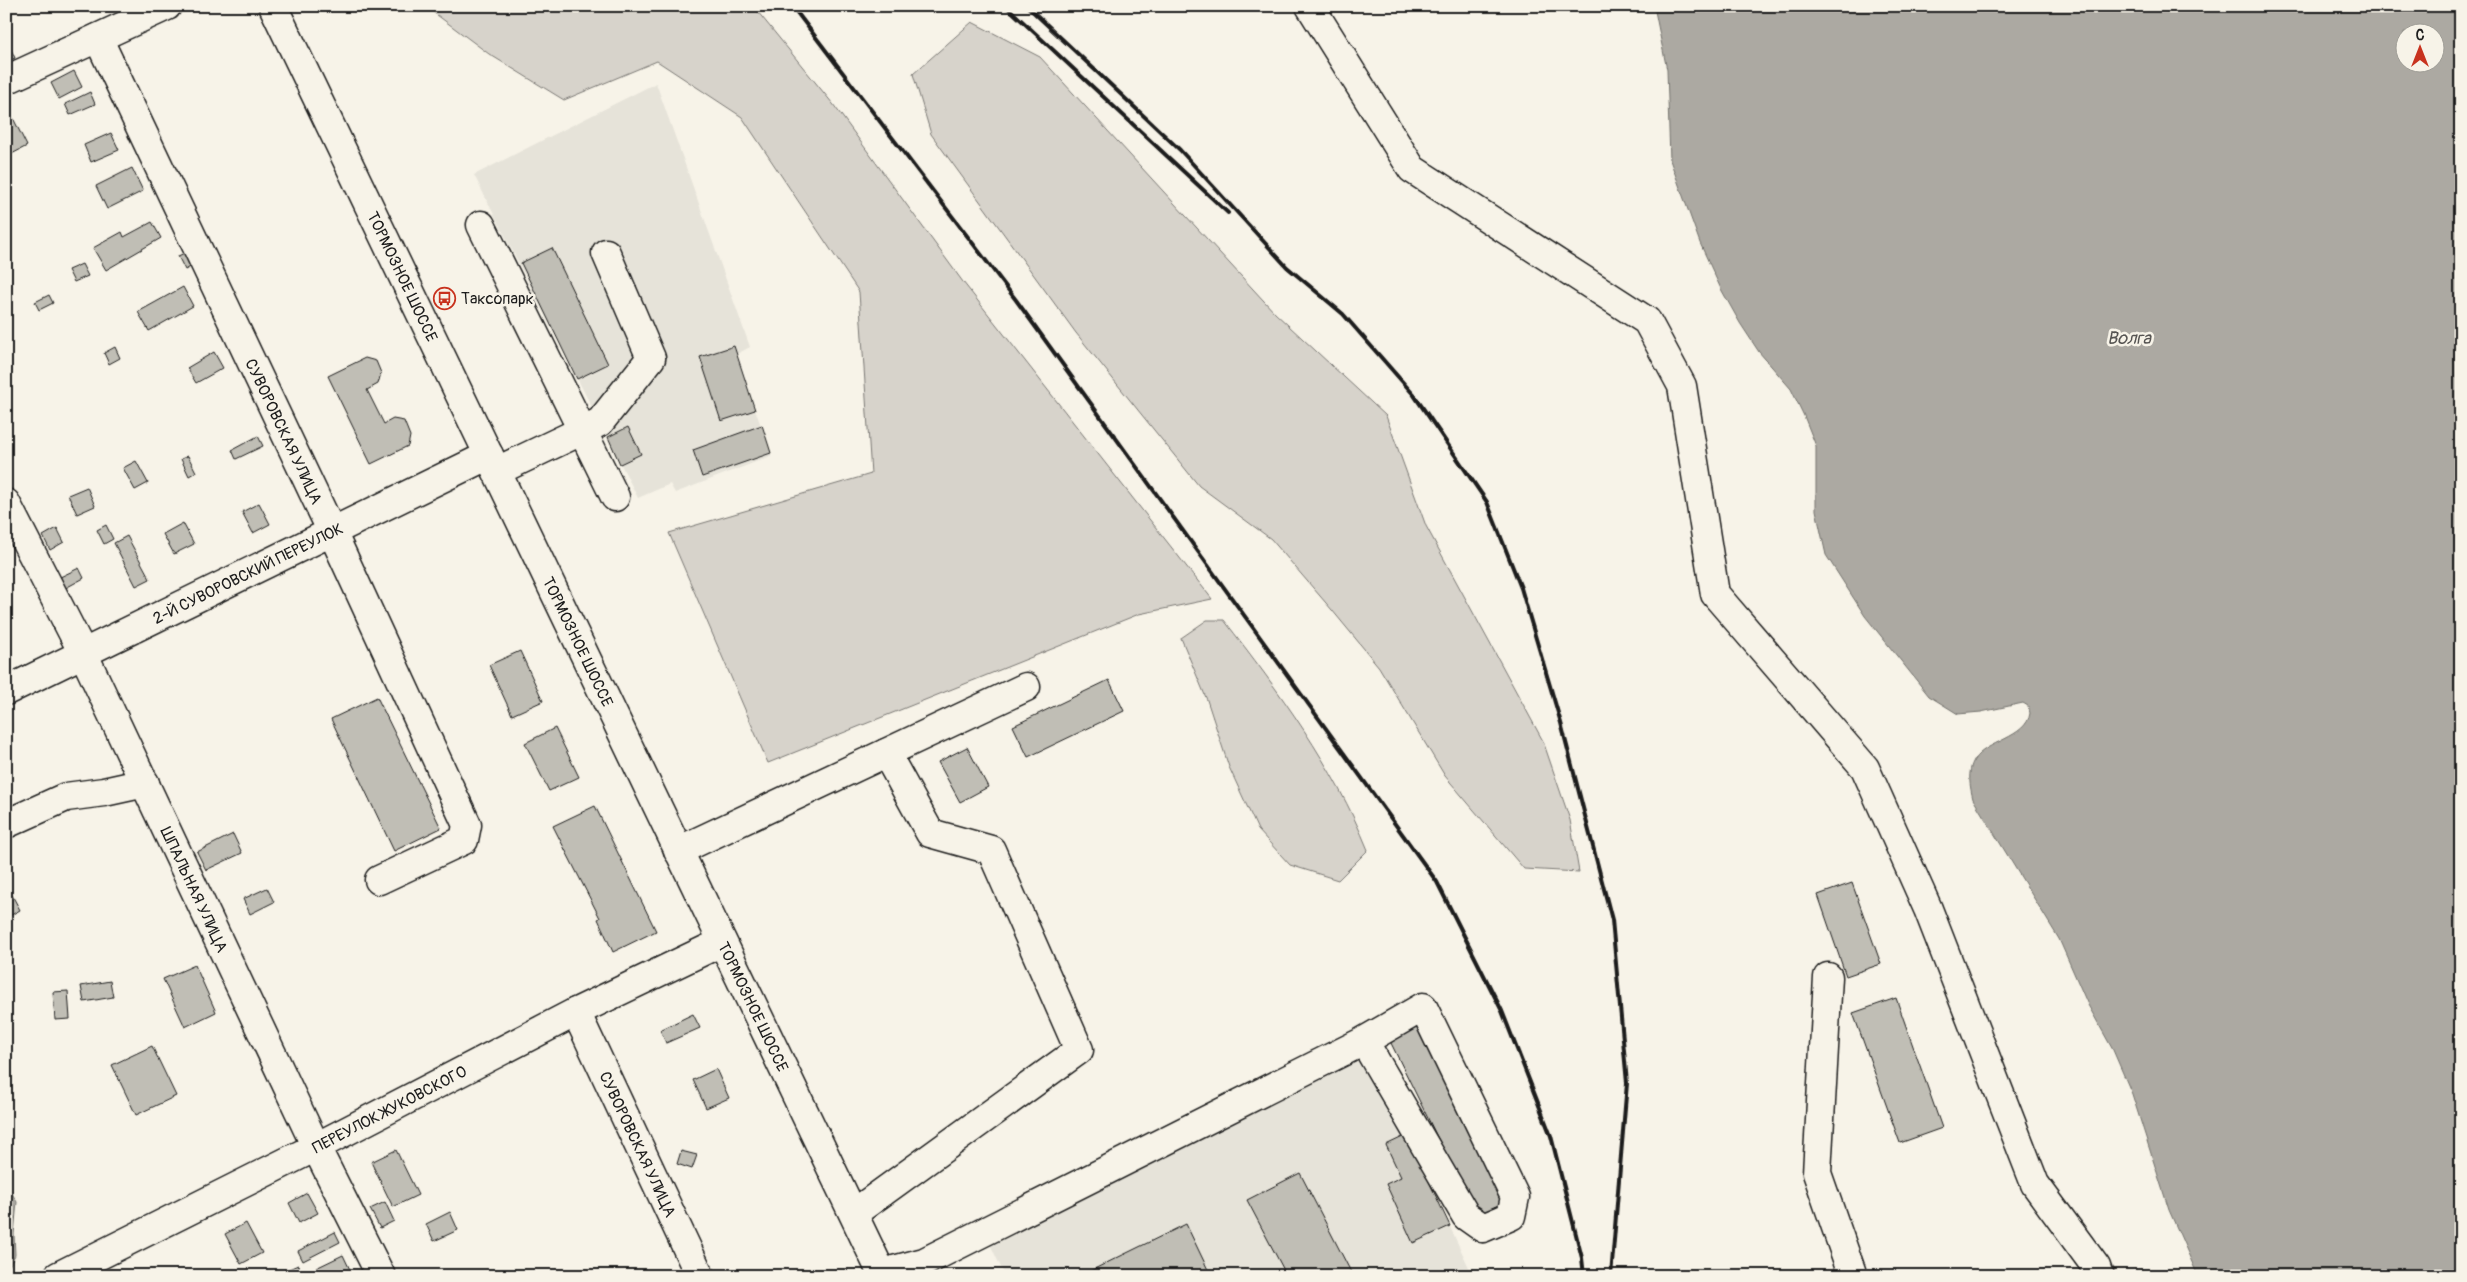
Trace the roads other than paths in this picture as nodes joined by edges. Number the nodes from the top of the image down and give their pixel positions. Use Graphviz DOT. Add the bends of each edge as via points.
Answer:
graph roads {
  1 [pos="167,6"];
  2 [pos="273,6"];
  3 [pos="1310,6"];
  4 [pos="98,38"];
  5 [pos="6,80"];
  6 [pos="481,225"];
  7 [pos="606,253"];
  8 [pos="583,430"];
  9 [pos="493,463"];
  10 [pos="615,497"];
  11 [pos="6,503"];
  12 [pos="332,532"];
  13 [pos="84,654"];
  14 [pos="1026,687"];
  15 [pos="6,691"];
  16 [pos="886,753"];
  17 [pos="145,783"];
  18 [pos="6,824"];
  19 [pos="678,851"];
  20 [pos="379,880"];
  21 [pos="722,942"];
  22 [pos="1828,977"];
  23 [pos="576,1012"];
  24 [pos="1364,1042"];
  25 [pos="316,1147"];
  26 [pos="854,1213"];
  27 [pos="882,1274"];
  28 [pos="58,1276"];
  29 [pos="381,1276"];
  30 [pos="700,1276"];
  31 [pos="1853,1276"];
  32 [pos="2099,1276"];
  1 -- 4 [label="street"];
  2 -- 9 [label="street, ТОРМОЗНОЕ ШОССЕ"];
  3 -- 32 [label="street" via="1412,169 1647,321 1682,386 1715,594 1865,768 1928,910 2035,1184 2096,1267"];
  4 -- 5 [label="street"];
  4 -- 12 [label="street, СУВОРОВСКАЯ УЛИЦА"];
  6 -- 8 [label="street"];
  7 -- 8 [label="street, 2-Й СУВОРОВСКИЙ ПЕРЕУЛОК" via="651,358 600,422"];
  8 -- 9 [label="street, 2-Й СУВОРОВСКИЙ ПЕРЕУЛОК"];
  8 -- 10 [label="street"];
  9 -- 12 [label="street, 2-Й СУВОРОВСКИЙ ПЕРЕУЛОК"];
  9 -- 19 [label="street, ТОРМОЗНОЕ ШОССЕ"];
  11 -- 13 [label="street, ШПАЛЬНАЯ УЛИЦА"];
  12 -- 13 [label="street, 2-Й СУВОРОВСКИЙ ПЕРЕУЛОК"];
  12 -- 20 [label="street, СУВОРОВСКАЯ УЛИЦА" via="467,825 464,840"];
  13 -- 15 [label="street, 2-Й СУВОРОВСКИЙ ПЕРЕУЛОК"];
  13 -- 17 [label="street, ШПАЛЬНАЯ УЛИЦА"];
  14 -- 16 [label="street"];
  16 -- 19 [label="street"];
  16 -- 26 [label="street" via="930,833 991,850 1079,1050"];
  17 -- 18 [label="street" via="66,797"];
  17 -- 25 [label="street, ШПАЛЬНАЯ УЛИЦА"];
  19 -- 21 [label="street, ТОРМОЗНОЕ ШОССЕ"];
  21 -- 23 [label="street, ПЕРЕУЛОК ЖУКОВСКОГО"];
  21 -- 26 [label="street, ТОРМОЗНОЕ ШОССЕ"];
  22 -- 31 [label="street" via="1817,1173"];
  23 -- 25 [label="street, ПЕРЕУЛОК ЖУКОВСКОГО"];
  23 -- 30 [label="street, СУВОРОВСКАЯ УЛИЦА"];
  24 -- 24 [label="street" via="1466,1216 1483,1228 1511,1216 1515,1197 1423,1007"];
  24 -- 27 [label="street" via="924,1262"];
  25 -- 28 [label="street, ПЕРЕУЛОК ЖУКОВСКОГО"];
  25 -- 29 [label="street, ШПАЛЬНАЯ УЛИЦА"];
  26 -- 27 [label="street, ТОРМОЗНОЕ ШОССЕ"];
}
